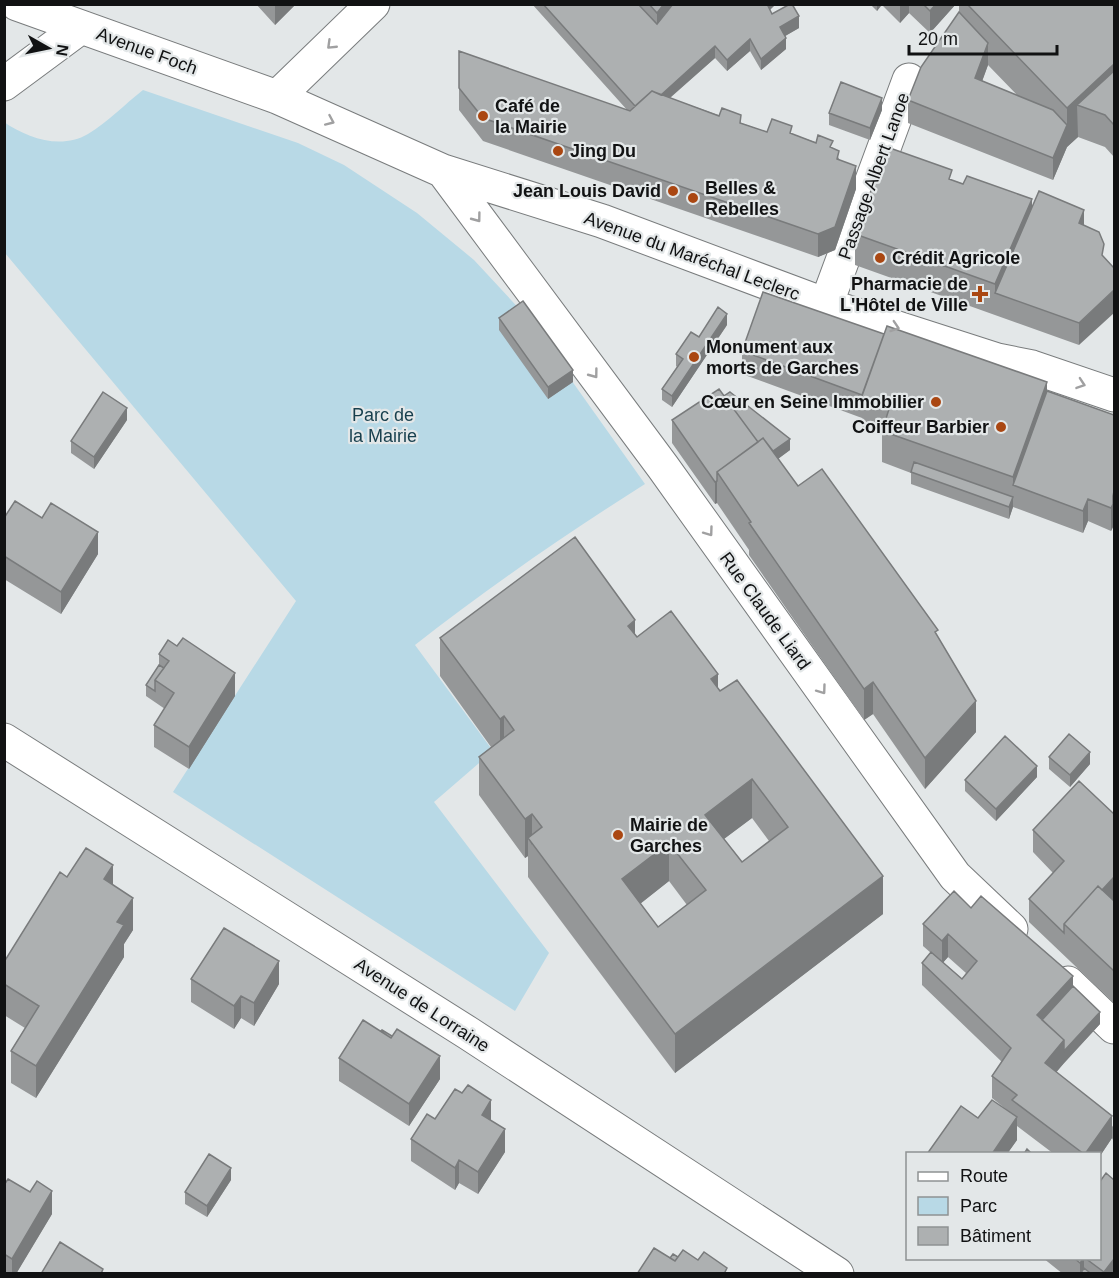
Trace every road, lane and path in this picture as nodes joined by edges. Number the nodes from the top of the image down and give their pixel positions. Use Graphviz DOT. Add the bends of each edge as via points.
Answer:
graph roads {
  1 [pos="17,4"];
  2 [pos="374,4"];
  3 [pos="84,16"];
  4 [pos="909,80"];
  5 [pos="4,84"];
  6 [pos="277,97"];
  7 [pos="442,171"];
  8 [pos="826,305"];
  9 [pos="1114,395"];
  10 [pos="4,740"];
  11 [pos="1114,1027"];
  12 [pos="837,1274"];
  1 -- 3 [label="street, Avenue Foch"];
  2 -- 6 [label="street, one-way"];
  3 -- 5 [label="street"];
  3 -- 6 [label="street, Avenue Foch"];
  4 -- 8 [label="street, Passage Albert Lanoe"];
  6 -- 7 [label="street, Avenue du Maréchal Leclerc, one-way"];
  7 -- 8 [label="street, Avenue du Maréchal Leclerc" via="602,221"];
  7 -- 11 [label="street, Rue Claude Liard, one-way" via="663,467 955,876"];
  8 -- 9 [label="street, Avenue du Maréchal Leclerc, one-way"];
  10 -- 12 [label="street, Avenue de Lorraine" via="458,1027"];
}
